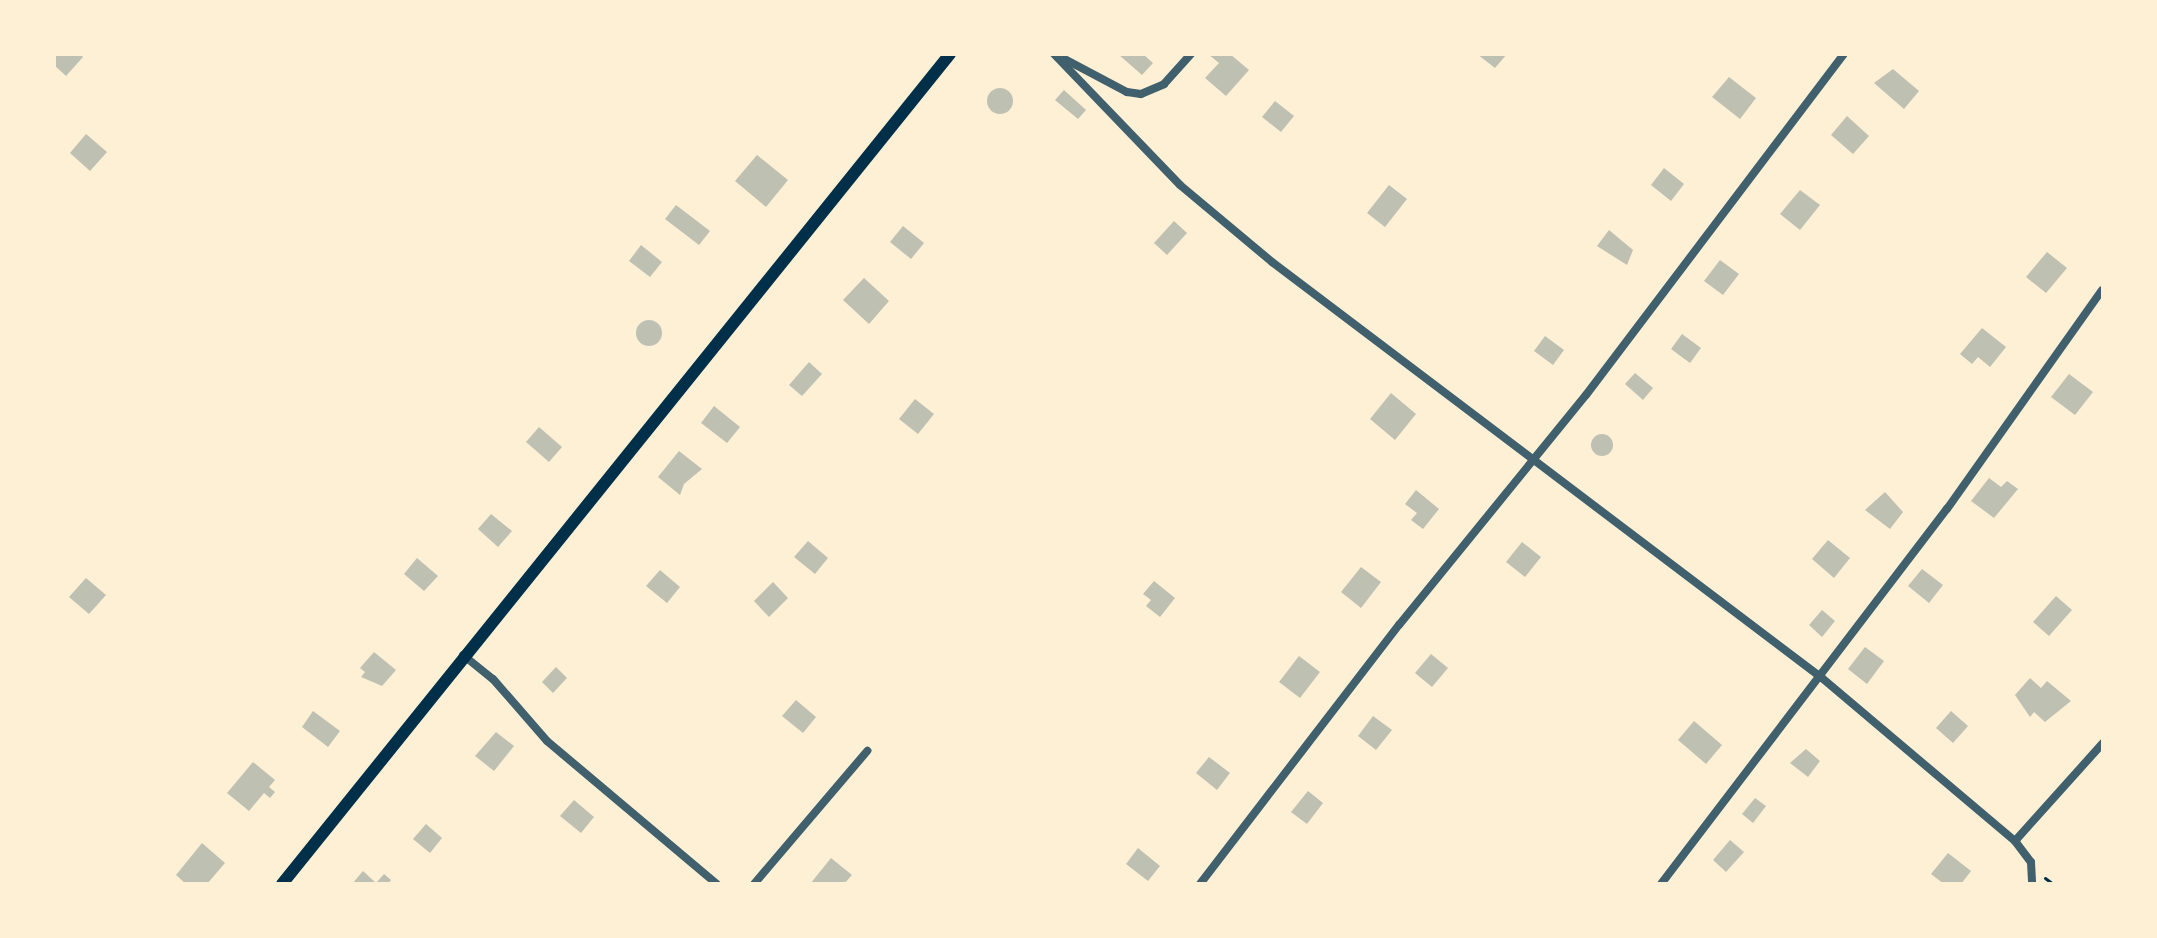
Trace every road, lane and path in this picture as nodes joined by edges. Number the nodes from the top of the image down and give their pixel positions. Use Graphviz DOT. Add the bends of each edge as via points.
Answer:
graph roads {
  1 [pos="950,54"];
  2 [pos="1055,54"];
  3 [pos="1191,54"];
  4 [pos="1844,54"];
  5 [pos="2102,290"];
  6 [pos="1533,463"];
  7 [pos="462,654"];
  8 [pos="1822,678"];
  9 [pos="2103,743"];
  10 [pos="867,751"];
  11 [pos="2015,841"];
  12 [pos="282,884"];
  13 [pos="717,884"];
  14 [pos="754,884"];
  15 [pos="1200,884"];
  16 [pos="1661,884"];
  17 [pos="2032,884"];
  1 -- 7 [label="main road"];
  2 -- 3 [label="street" via="1141,94 1164,84"];
  2 -- 6 [label="street" via="1180,185"];
  4 -- 6 [label="street"];
  5 -- 8 [label="street"];
  6 -- 8 [label="street"];
  6 -- 15 [label="street" via="1399,625"];
  7 -- 12 [label="main road"];
  7 -- 13 [label="street" via="493,679 547,741"];
  8 -- 11 [label="street"];
  8 -- 16 [label="street"];
  9 -- 11 [label="street"];
  10 -- 14 [label="street"];
  11 -- 17 [label="street" via="2031,862"];
}
